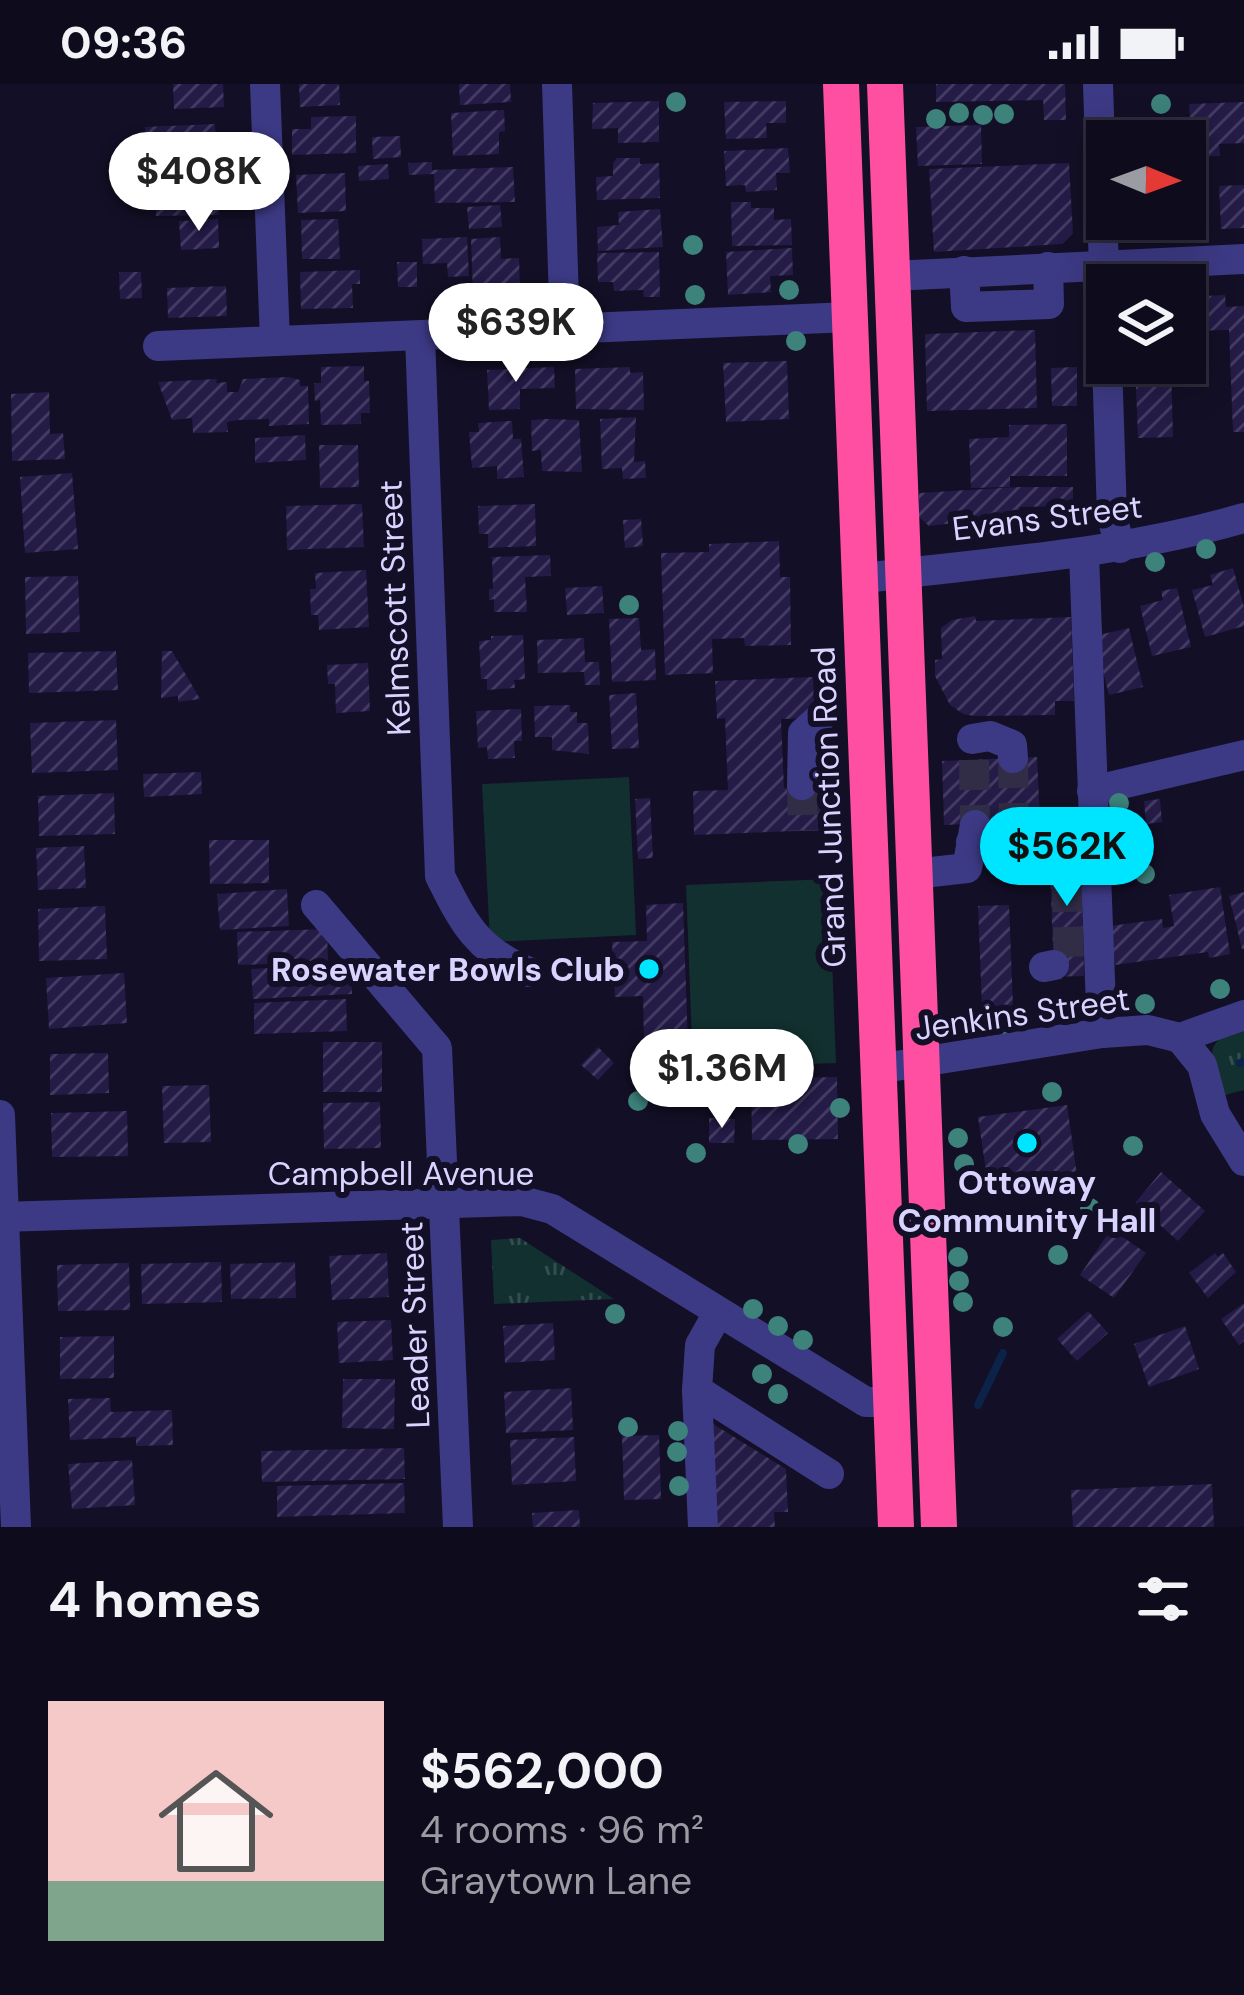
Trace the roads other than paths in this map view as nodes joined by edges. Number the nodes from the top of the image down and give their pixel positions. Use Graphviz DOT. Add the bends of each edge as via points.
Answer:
graph roads {
  1 [pos="265,84"];
  2 [pos="557,84"];
  3 [pos="841,84"];
  4 [pos="885,84"];
  5 [pos="1098,84"];
  6 [pos="1244,259"];
  7 [pos="1102,264"];
  8 [pos="1086,265"];
  9 [pos="892,275"];
  10 [pos="849,317"];
  11 [pos="565,332"];
  12 [pos="420,336"];
  13 [pos="275,341"];
  14 [pos="158,346"];
  15 [pos="1107,384"];
  16 [pos="1244,518"];
  17 [pos="1120,548"];
  18 [pos="1084,554"];
  19 [pos="902,573"];
  20 [pos="857,579"];
  21 [pos="821,718"];
  22 [pos="966,742"];
  23 [pos="1244,755"];
  24 [pos="1013,758"];
  25 [pos="802,785"];
  26 [pos="1092,791"];
  27 [pos="1014,822"];
  28 [pos="914,874"];
  29 [pos="316,905"];
  30 [pos="529,972"];
  31 [pos="1244,1015"];
  32 [pos="1102,1034"];
  33 [pos="1180,1038"];
  34 [pos="922,1063"];
  35 [pos="877,1069"];
  36 [pos="1230,1110"];
  37 [pos="0,1115"];
  38 [pos="1244,1160"];
  39 [pos="445,1202"];
  40 [pos="2,1216"];
  41 [pos="718,1312"];
  42 [pos="697,1390"];
  43 [pos="892,1402"];
  44 [pos="830,1474"];
  45 [pos="16,1527"];
  46 [pos="458,1527"];
  47 [pos="703,1527"];
  48 [pos="896,1527"];
  49 [pos="940,1527"];
  1 -- 13 [label="street"];
  2 -- 11 [label="street"];
  3 -- 10 [label="highway, Grand Junction Road"];
  4 -- 9 [label="highway"];
  5 -- 7 [label="street"];
  6 -- 7 [label="street"];
  8 -- 9 [label="street"];
  9 -- 19 [label="highway"];
  10 -- 11 [label="street"];
  10 -- 20 [label="highway, Grand Junction Road"];
  11 -- 12 [label="street"];
  12 -- 13 [label="street"];
  12 -- 30 [label="street, Kelmscott Street" via="440,876 465,927 497,958"];
  13 -- 14 [label="street"];
  15 -- 17 [label="street"];
  16 -- 17 [label="street, Evans Street"];
  17 -- 18 [label="street, Evans Street"];
  18 -- 19 [label="street, Evans Street"];
  18 -- 26 [label="street"];
  19 -- 20 [label="street, Evans Street"];
  19 -- 28 [label="highway"];
  20 -- 35 [label="highway, Grand Junction Road"];
  21 -- 25 [label="street" via="803,733"];
  22 -- 24 [label="street" via="1000,738 1012,745"];
  23 -- 26 [label="street"];
  26 -- 32 [label="street"];
  27 -- 28 [label="street" via="1009,835 973,834 967,868"];
  28 -- 34 [label="highway"];
  29 -- 39 [label="street, Leader Street" via="437,1048"];
  31 -- 33 [label="street, Jenkins Street"];
  32 -- 33 [label="street, Jenkins Street" via="1148,1030"];
  32 -- 34 [label="street, Jenkins Street"];
  33 -- 36 [label="street"];
  34 -- 35 [label="street, Jenkins Street"];
  34 -- 49 [label="highway"];
  35 -- 43 [label="highway, Grand Junction Road"];
  36 -- 38 [label="street"];
  37 -- 40 [label="street"];
  39 -- 40 [label="street, Campbell Avenue"];
  39 -- 41 [label="street, Campbell Avenue" via="552,1209"];
  39 -- 46 [label="street, Leader Street"];
  40 -- 45 [label="street"];
  41 -- 42 [label="street" via="700,1345"];
  41 -- 43 [label="street, Campbell Avenue" via="866,1402"];
  42 -- 44 [label="street"];
  42 -- 47 [label="street"];
  43 -- 48 [label="highway, Grand Junction Road"];
}
